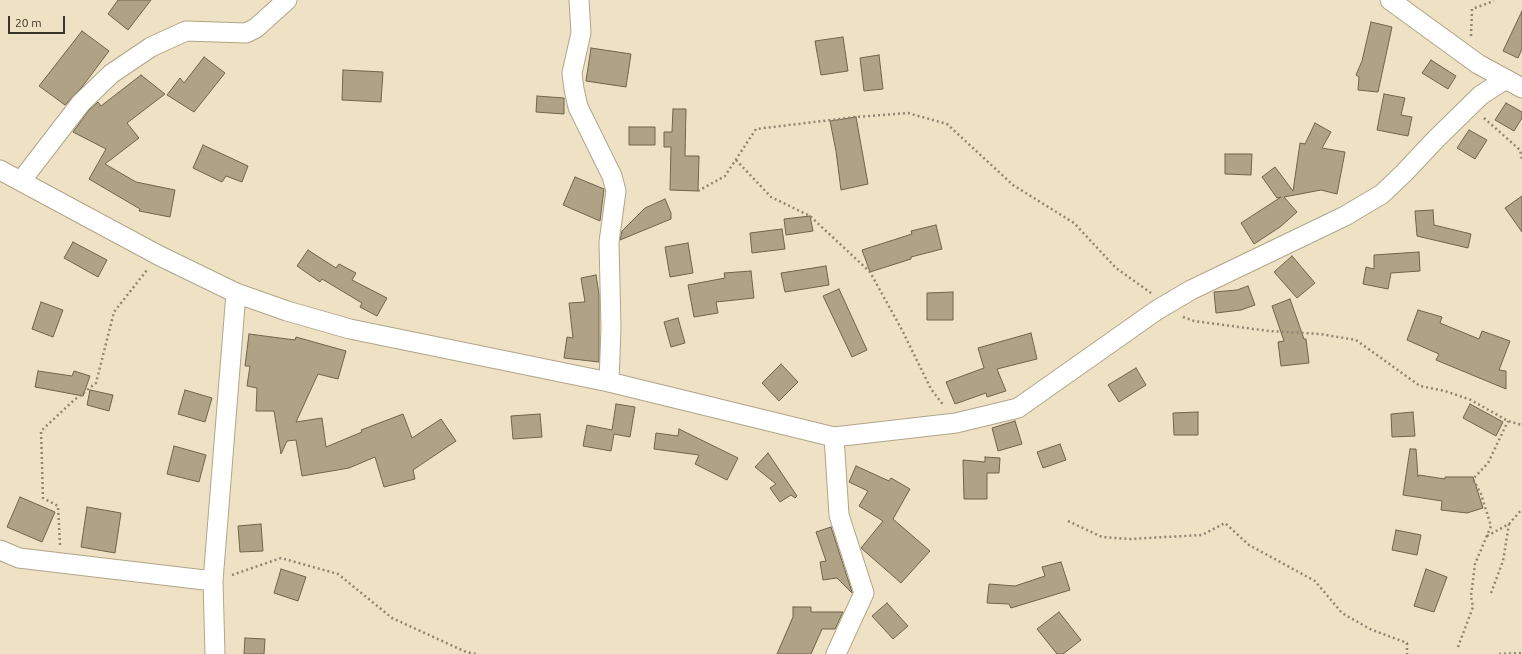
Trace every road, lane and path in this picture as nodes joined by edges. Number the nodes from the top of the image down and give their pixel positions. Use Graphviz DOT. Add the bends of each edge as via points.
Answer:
graph roads {
  1 [pos="287,0"];
  2 [pos="579,0"];
  3 [pos="1390,0"];
  4 [pos="1514,83"];
  5 [pos="736,160"];
  6 [pos="0,170"];
  7 [pos="21,181"];
  8 [pos="698,191"];
  9 [pos="158,255"];
  10 [pos="236,293"];
  11 [pos="1163,307"];
  12 [pos="609,382"];
  13 [pos="1508,421"];
  14 [pos="956,423"];
  15 [pos="1522,425"];
  16 [pos="834,437"];
  17 [pos="1522,509"];
  18 [pos="1068,521"];
  19 [pos="1509,524"];
  20 [pos="1486,536"];
  21 [pos="0,550"];
  22 [pos="62,563"];
  23 [pos="213,581"];
  24 [pos="1491,593"];
  25 [pos="1458,647"];
  26 [pos="1522,653"];
  27 [pos="215,654"];
  28 [pos="476,654"];
  29 [pos="836,654"];
  30 [pos="1407,654"];
  31 [pos="1499,654"];
  1 -- 7 [label="street" via="256,28 246,33 186,31 151,48 111,74 81,103"];
  2 -- 12 [label="street" via="581,33 572,73 574,89 578,107 612,176 616,192 609,242"];
  3 -- 4 [label="street" via="1478,64"];
  4 -- 11 [label="street" via="1481,95 1382,194 1344,216 1191,290"];
  5 -- 8 [label="path" via="725,176"];
  5 -- 11 [label="path" via="756,129 908,113 947,124 1013,185 1074,223 1116,268"];
  5 -- 14 [label="path" via="771,198 810,216 870,272 931,389"];
  6 -- 7 [label="street"];
  7 -- 9 [label="street"];
  9 -- 10 [label="street"];
  9 -- 22 [label="path" via="114,312 96,383 41,431 43,498 58,506"];
  10 -- 12 [label="street" via="350,329"];
  10 -- 23 [label="street"];
  11 -- 13 [label="path" via="1194,321 1356,340 1420,386 1471,400"];
  11 -- 14 [label="street" via="1018,408"];
  12 -- 16 [label="street"];
  13 -- 15 [label="path"];
  13 -- 20 [label="path" via="1488,462 1473,479 1481,494 1491,526"];
  14 -- 16 [label="street"];
  16 -- 29 [label="street" via="839,515 864,593"];
  17 -- 19 [label="path"];
  18 -- 30 [label="path" via="1102,537 1130,539 1202,535 1225,523 1249,545 1315,581 1342,613 1370,629 1407,643"];
  19 -- 20 [label="path"];
  19 -- 24 [label="path" via="1503,561"];
  20 -- 25 [label="path" via="1475,564 1471,596 1473,607"];
  21 -- 22 [label="street" via="19,558"];
  22 -- 23 [label="street"];
  23 -- 27 [label="street"];
  23 -- 28 [label="path" via="281,558 338,574 392,618 466,652"];
  26 -- 31 [label="path"];
}
